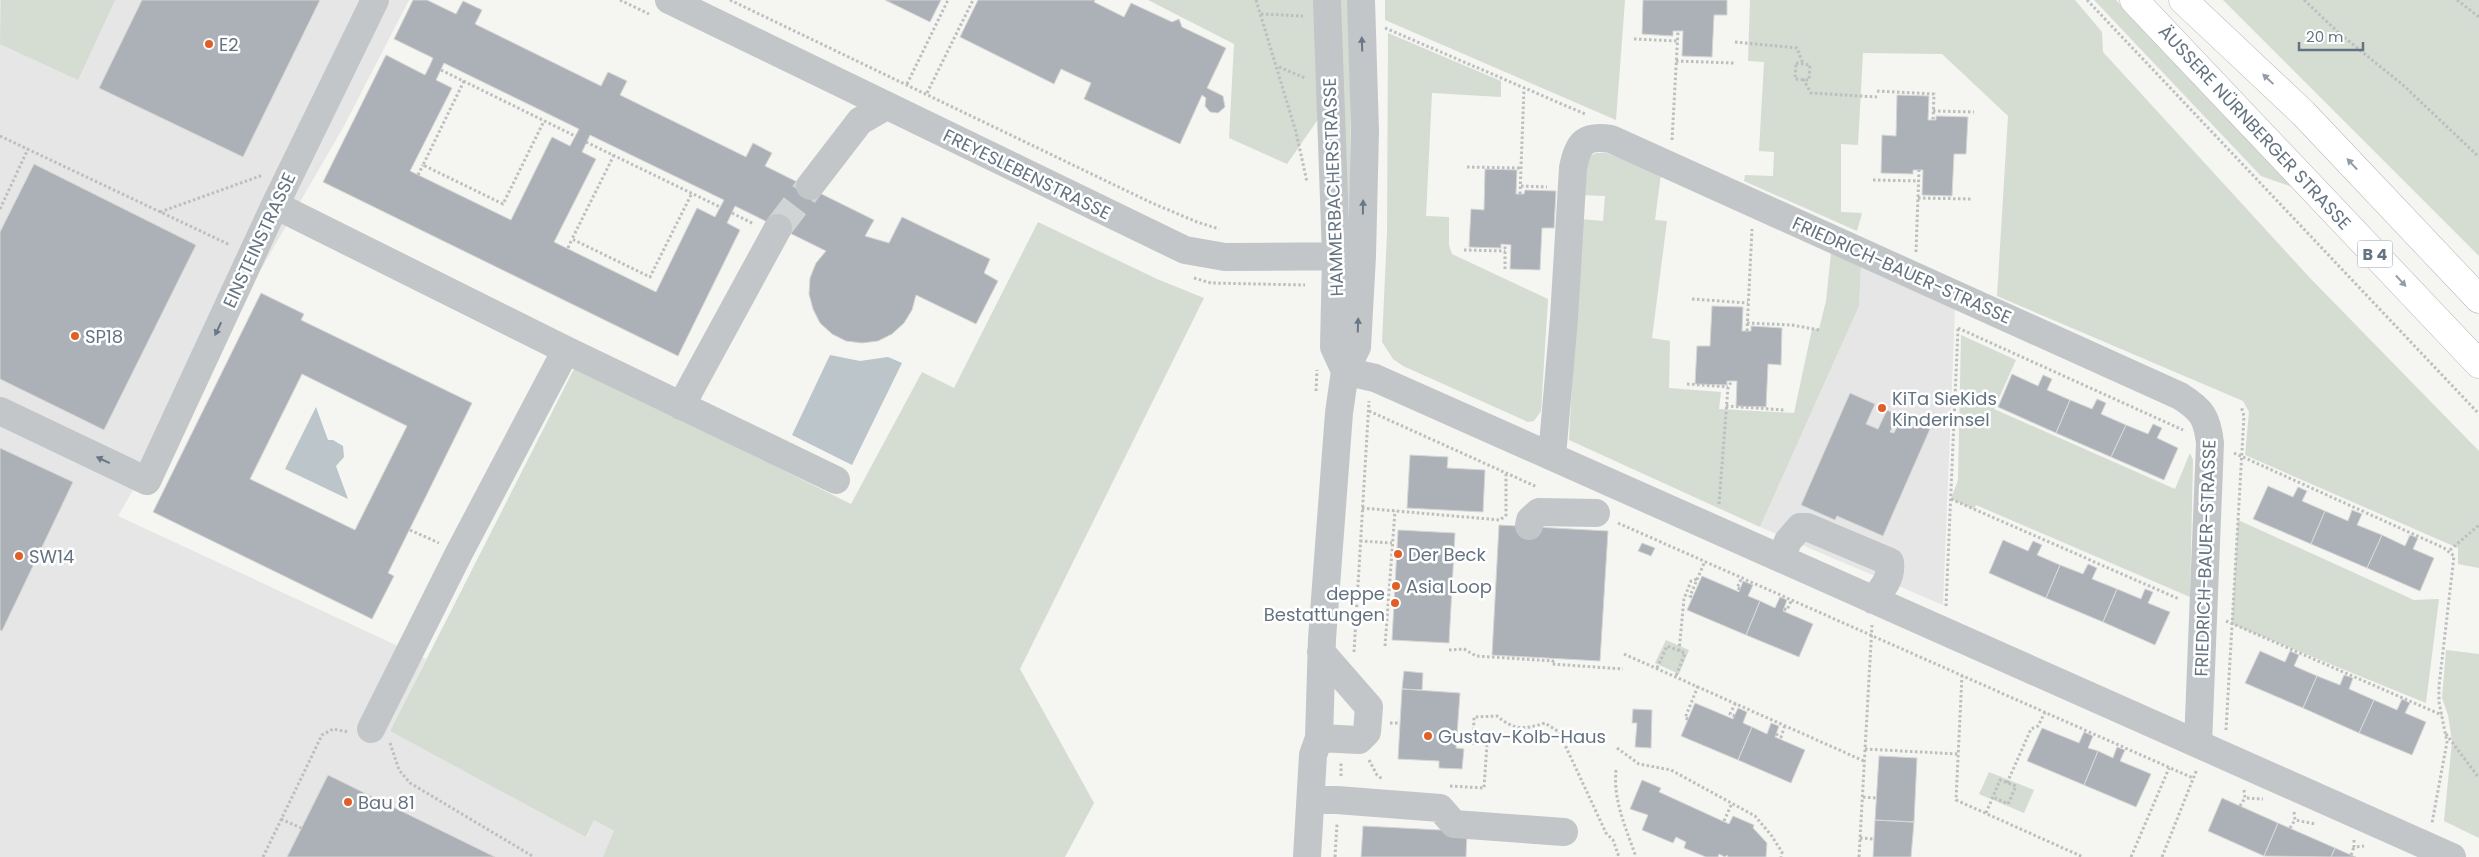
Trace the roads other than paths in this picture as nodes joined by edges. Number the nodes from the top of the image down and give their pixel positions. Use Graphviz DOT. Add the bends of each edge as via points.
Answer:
graph roads {
  1 [pos="375,0"];
  2 [pos="669,0"];
  3 [pos="2134,0"];
  4 [pos="2183,0"];
  5 [pos="1327,8"];
  6 [pos="1361,9"];
  7 [pos="886,106"];
  8 [pos="810,186"];
  9 [pos="275,205"];
  10 [pos="778,228"];
  11 [pos="1349,256"];
  12 [pos="2479,299"];
  13 [pos="566,350"];
  14 [pos="2479,364"];
  15 [pos="1358,374"];
  16 [pos="681,406"];
  17 [pos="0,411"];
  18 [pos="1552,456"];
  19 [pos="836,480"];
  20 [pos="1610,482"];
  21 [pos="1529,526"];
  22 [pos="1781,558"];
  23 [pos="1873,600"];
  24 [pos="1321,652"];
  25 [pos="371,729"];
  26 [pos="1318,738"];
  27 [pos="2209,749"];
  28 [pos="1311,798"];
  29 [pos="1564,832"];
  30 [pos="1307,857"];
  31 [pos="2452,857"];
  1 -- 9 [label="street, EINSTEINSTRASSE"];
  2 -- 7 [label="street, FREYESLEBENSTRASSE"];
  3 -- 14 [label="highway, ÄUSSERE NÜRNBERGER STRASSE / B 4, one-way"];
  12 -- 4 [label="highway, ÄUSSERE NÜRNBERGER STRASSE / B 4, one-way" via="2303,113"];
  5 -- 11 [label="street, HAMMERBACHERSTRASSE"];
  11 -- 6 [label="street, HAMMERBACHERSTRASSE, one-way" via="1365,130"];
  7 -- 8 [label="street" via="860,120"];
  7 -- 11 [label="street, FREYESLEBENSTRASSE" via="1185,250 1225,257"];
  9 -- 13 [label="street"];
  9 -- 17 [label="street, EINSTEINSTRASSE, one-way" via="147,482"];
  10 -- 16 [label="street"];
  11 -- 15 [label="street, HAMMERBACHERSTRASSE"];
  13 -- 16 [label="street"];
  13 -- 25 [label="street"];
  15 -- 18 [label="street"];
  15 -- 24 [label="street, HAMMERBACHERSTRASSE" via="1339,413"];
  16 -- 19 [label="street"];
  18 -- 20 [label="street"];
  18 -- 27 [label="street, FRIEDRICH-BAUER-STRASSE" via="1576,156 1588,139 1598,137 1628,145 2180,396 2199,408 2208,426 2210,443 2203,609"];
  20 -- 21 [label="street" via="1589,521 1539,512 1530,520"];
  20 -- 22 [label="street"];
  22 -- 23 [label="street"];
  22 -- 23 [label="street" via="1794,533 1800,527 1807,527 1890,562 1891,571 1886,585"];
  23 -- 27 [label="street"];
  24 -- 26 [label="street, HAMMERBACHERSTRASSE"];
  24 -- 26 [label="street" via="1369,707 1367,732 1359,740"];
  26 -- 28 [label="street, HAMMERBACHERSTRASSE"];
  27 -- 31 [label="street"];
  28 -- 29 [label="street" via="1440,808 1454,824"];
  28 -- 30 [label="street, HAMMERBACHERSTRASSE"];
}
